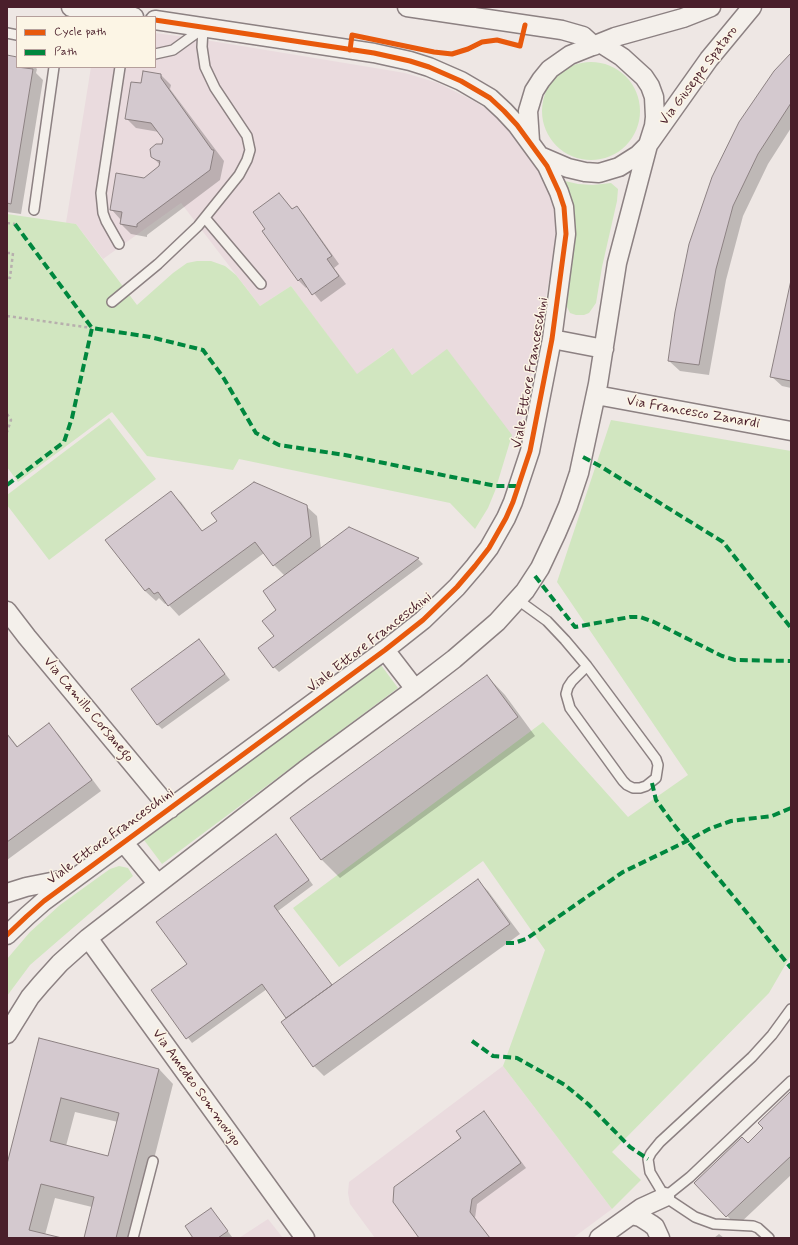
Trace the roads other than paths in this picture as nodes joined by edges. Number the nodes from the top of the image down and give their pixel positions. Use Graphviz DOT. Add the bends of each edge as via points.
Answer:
graph roads {
  1 [pos="71,7"];
  2 [pos="75,7"];
  3 [pos="407,7"];
  4 [pos="711,7"];
  5 [pos="752,7"];
  6 [pos="128,16"];
  7 [pos="156,20"];
  8 [pos="203,28"];
  9 [pos="597,44"];
  10 [pos="156,54"];
  11 [pos="54,68"];
  12 [pos="120,68"];
  13 [pos="530,141"];
  14 [pos="648,145"];
  15 [pos="540,156"];
  16 [pos="34,210"];
  17 [pos="205,218"];
  18 [pos="119,244"];
  19 [pos="261,284"];
  20 [pos="112,302"];
  21 [pos="552,339"];
  22 [pos="604,349"];
  23 [pos="596,394"];
  24 [pos="791,431"];
  25 [pos="518,600"];
  26 [pos="7,611"];
  27 [pos="385,650"];
  28 [pos="587,666"];
  29 [pos="415,689"];
  30 [pos="170,809"];
  31 [pos="124,843"];
  32 [pos="78,877"];
  33 [pos="157,883"];
  34 [pos="7,893"];
  35 [pos="7,935"];
  36 [pos="88,938"];
  37 [pos="791,1009"];
  38 [pos="7,1034"];
  39 [pos="791,1081"];
  40 [pos="153,1161"];
  41 [pos="665,1197"];
  42 [pos="631,1215"];
  43 [pos="133,1238"];
  44 [pos="305,1238"];
  45 [pos="599,1238"];
  46 [pos="660,1238"];
  47 [pos="770,1238"];
  1 -- 2 [label="street"];
  2 -- 6 [label="street"];
  3 -- 9 [label="street" via="562,30 583,36"];
  4 -- 9 [label="street"];
  5 -- 14 [label="street, Via Giuseppe Spataro" via="709,59"];
  7 -- 8 [label="street"];
  8 -- 10 [label="lane" via="173,50"];
  8 -- 13 [label="street" via="374,53 428,67 461,81 490,98"];
  8 -- 17 [label="lane" via="205,67 215,88 244,129 250,150 239,175"];
  9 -- 13 [label="street" via="570,54 556,63 536,86 528,111"];
  9 -- 14 [label="street" via="614,51 629,62 650,86 655,107 654,126"];
  11 -- 16 [label="lane"];
  12 -- 18 [label="lane" via="102,193 103,213"];
  13 -- 15 [label="street"];
  14 -- 15 [label="street" via="626,164 599,173 568,168"];
  14 -- 22 [label="street" via="617,263"];
  15 -- 21 [label="street, Viale Ettore Franceschini" via="559,192 566,220"];
  17 -- 19 [label="lane"];
  17 -- 20 [label="lane" via="170,253"];
  21 -- 22 [label="street, Viale Ettore Franceschini"];
  21 -- 27 [label="street, Viale Ettore Franceschini" via="530,451 515,497 501,528 482,557 457,587 423,620"];
  22 -- 23 [label="street"];
  23 -- 24 [label="street, Via Francesco Zanardi"];
  23 -- 25 [label="street" via="580,468 568,506 540,568"];
  25 -- 28 [label="lane" via="546,621"];
  25 -- 29 [label="street" via="489,629"];
  26 -- 30 [label="street, Via Camillo Corsanego"];
  27 -- 29 [label="street, Viale Ettore Franceschini"];
  27 -- 30 [label="street, Viale Ettore Franceschini"];
  28 -- 28 [label="lane" via="568,687 566,694 570,708 623,781 633,788 646,786 656,778 656,759"];
  29 -- 33 [label="street"];
  30 -- 31 [label="street, Viale Ettore Franceschini"];
  31 -- 32 [label="street, Viale Ettore Franceschini"];
  31 -- 33 [label="street"];
  32 -- 34 [label="street"];
  32 -- 35 [label="street, Viale Ettore Franceschini" via="36,907"];
  33 -- 36 [label="street"];
  36 -- 38 [label="street" via="41,984"];
  36 -- 44 [label="street, Via Amedeo Sommovigo"];
  37 -- 41 [label="lane" via="752,1057 650,1153 650,1172"];
  39 -- 41 [label="lane" via="690,1177"];
  40 -- 43 [label="lane"];
  41 -- 42 [label="street"];
  41 -- 47 [label="lane" via="706,1222 753,1226"];
  42 -- 45 [label="street"];
  42 -- 46 [label="street" via="640,1217 655,1227"];
}
